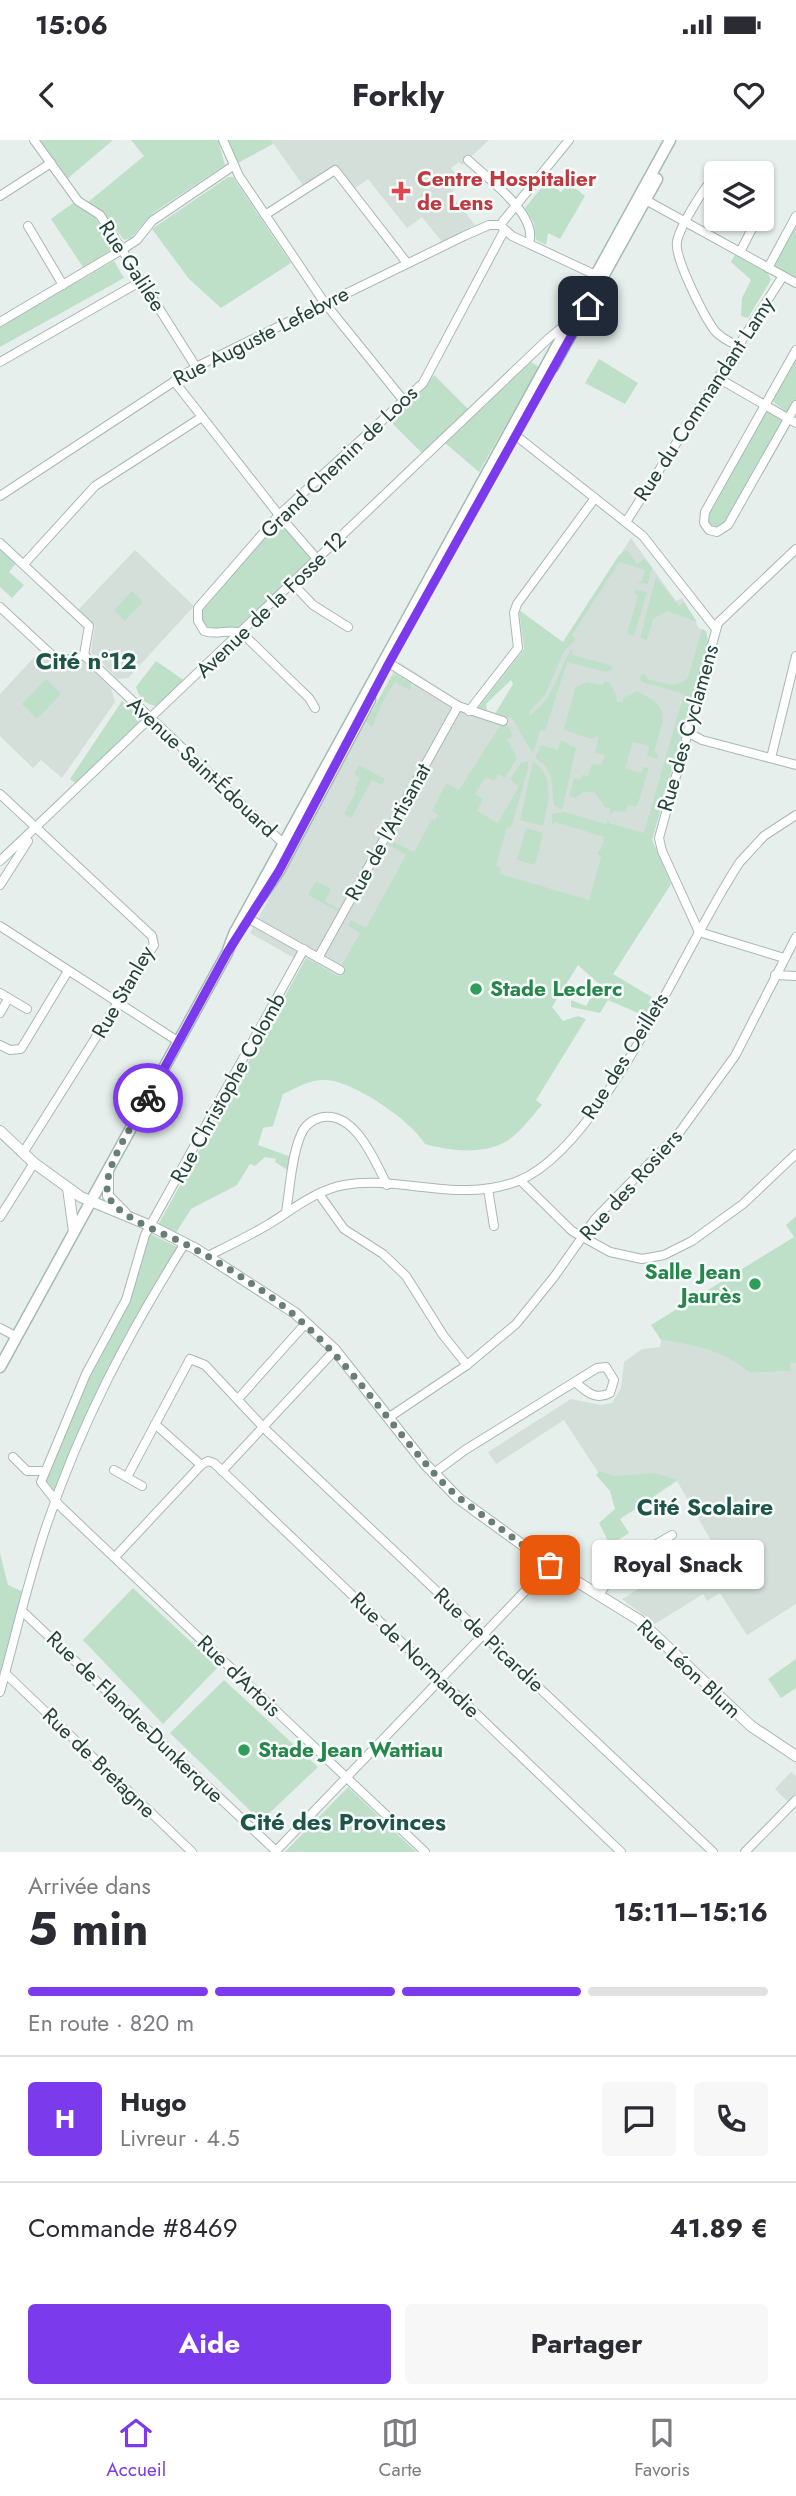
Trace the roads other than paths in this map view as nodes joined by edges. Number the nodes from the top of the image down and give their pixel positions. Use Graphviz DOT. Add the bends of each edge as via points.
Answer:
graph roads {
  1 [pos="34,140"];
  2 [pos="223,140"];
  3 [pos="569,140"];
  4 [pos="670,140"];
  5 [pos="678,140"];
  6 [pos="468,160"];
  7 [pos="51,163"];
  8 [pos="233,166"];
  9 [pos="704,190"];
  10 [pos="0,196"];
  11 [pos="643,198"];
  12 [pos="516,206"];
  13 [pos="265,215"];
  14 [pos="796,216"];
  15 [pos="687,222"];
  16 [pos="28,226"];
  17 [pos="502,228"];
  18 [pos="751,231"];
  19 [pos="528,243"];
  20 [pos="123,249"];
  21 [pos="740,252"];
  22 [pos="407,263"];
  23 [pos="768,268"];
  24 [pos="783,276"];
  25 [pos="599,277"];
  26 [pos="143,280"];
  27 [pos="796,283"];
  28 [pos="63,285"];
  29 [pos="324,302"];
  30 [pos="0,322"];
  31 [pos="571,329"];
  32 [pos="738,346"];
  33 [pos="540,347"];
  34 [pos="796,350"];
  35 [pos="555,355"];
  36 [pos="0,362"];
  37 [pos="196,367"];
  38 [pos="718,378"];
  39 [pos="174,381"];
  40 [pos="404,401"];
  41 [pos="765,405"];
  42 [pos="796,405"];
  43 [pos="202,416"];
  44 [pos="792,421"];
  45 [pos="513,432"];
  46 [pos="0,496"];
  47 [pos="595,498"];
  48 [pos="279,515"];
  49 [pos="626,522"];
  50 [pos="0,542"];
  51 [pos="796,549"];
  52 [pos="318,560"];
  53 [pos="24,565"];
  54 [pos="293,584"];
  55 [pos="0,607"];
  56 [pos="348,627"];
  57 [pos="716,629"];
  58 [pos="242,633"];
  59 [pos="84,655"];
  60 [pos="796,656"];
  61 [pos="387,662"];
  62 [pos="458,706"];
  63 [pos="315,708"];
  64 [pos="469,711"];
  65 [pos="151,718"];
  66 [pos="503,721"];
  67 [pos="687,732"];
  68 [pos="771,758"];
  69 [pos="796,765"];
  70 [pos="0,794"];
  71 [pos="796,815"];
  72 [pos="35,829"];
  73 [pos="287,847"];
  74 [pos="0,861"];
  75 [pos="0,885"];
  76 [pos="246,918"];
  77 [pos="0,926"];
  78 [pos="699,932"];
  79 [pos="796,937"];
  80 [pos="304,949"];
  81 [pos="318,958"];
  82 [pos="784,958"];
  83 [pos="340,970"];
  84 [pos="68,971"];
  85 [pos="775,975"];
  86 [pos="796,976"];
  87 [pos="0,993"];
  88 [pos="9,999"];
  89 [pos="118,1004"];
  90 [pos="27,1009"];
  91 [pos="0,1013"];
  92 [pos="178,1042"];
  93 [pos="0,1045"];
  94 [pos="0,1131"];
  95 [pos="23,1153"];
  96 [pos="796,1154"];
  97 [pos="34,1163"];
  98 [pos="108,1172"];
  99 [pos="520,1180"];
  100 [pos="387,1185"];
  101 [pos="68,1188"];
  102 [pos="488,1189"];
  103 [pos="319,1194"];
  104 [pos="91,1202"];
  105 [pos="286,1213"];
  106 [pos="128,1216"];
  107 [pos="0,1217"];
  108 [pos="151,1226"];
  109 [pos="494,1226"];
  110 [pos="74,1232"];
  111 [pos="582,1236"];
  112 [pos="185,1243"];
  113 [pos="208,1256"];
  114 [pos="306,1323"];
  115 [pos="0,1328"];
  116 [pos="17,1337"];
  117 [pos="335,1350"];
  118 [pos="467,1365"];
  119 [pos="0,1367"];
  120 [pos="575,1382"];
  121 [pos="238,1399"];
  122 [pos="388,1418"];
  123 [pos="155,1424"];
  124 [pos="265,1429"];
  125 [pos="13,1457"];
  126 [pos="204,1463"];
  127 [pos="114,1470"];
  128 [pos="44,1471"];
  129 [pos="222,1471"];
  130 [pos="433,1473"];
  131 [pos="127,1477"];
  132 [pos="142,1486"];
  133 [pos="55,1500"];
  134 [pos="672,1535"];
  135 [pos="115,1557"];
  136 [pos="550,1565"];
  137 [pos="599,1595"];
  138 [pos="22,1611"];
  139 [pos="483,1635"];
  140 [pos="5,1673"];
  141 [pos="441,1679"];
  142 [pos="0,1692"];
  143 [pos="796,1756"];
  144 [pos="346,1779"];
  145 [pos="796,1800"];
  146 [pos="192,1852"];
  147 [pos="276,1852"];
  148 [pos="425,1852"];
  149 [pos="621,1852"];
  150 [pos="713,1852"];
  151 [pos="745,1852"];
  1 -- 7 [label="street, Rue Galilée"];
  2 -- 8 [label="street"];
  3 -- 12 [label="street, Grand Chemin de Loos"];
  4 -- 11 [label="main road"];
  5 -- 11 [label="main road"];
  6 -- 12 [label="street"];
  7 -- 10 [label="street"];
  7 -- 20 [label="street, Rue Galilée" via="78,201 100,215"];
  8 -- 13 [label="street"];
  8 -- 20 [label="street" via="152,222"];
  9 -- 15 [label="street"];
  11 -- 15 [label="street"];
  11 -- 25 [label="main road"];
  12 -- 17 [label="street, Grand Chemin de Loos"];
  12 -- 19 [label="street" via="528,222"];
  13 -- 22 [label="street" via="335,170"];
  13 -- 29 [label="street"];
  14 -- 23 [label="street"];
  15 -- 21 [label="street"];
  15 -- 32 [label="street" via="677,243 682,269 713,328"];
  16 -- 28 [label="street"];
  17 -- 19 [label="street"];
  17 -- 22 [label="street, Rue Auguste Lefebvre" via="489,225"];
  17 -- 40 [label="street, Grand Chemin de Loos" via="430,372"];
  18 -- 21 [label="street"];
  19 -- 25 [label="street"];
  20 -- 26 [label="street, Rue Galilée"];
  20 -- 28 [label="street"];
  21 -- 23 [label="street"];
  22 -- 29 [label="street, Rue Auguste Lefebvre"];
  23 -- 24 [label="street"];
  24 -- 27 [label="street"];
  24 -- 32 [label="street, Rue du Commandant Lamy"];
  25 -- 31 [label="main road"];
  26 -- 36 [label="street"];
  26 -- 37 [label="street, Rue Galilée"];
  28 -- 30 [label="street"];
  29 -- 37 [label="street, Rue Auguste Lefebvre"];
  29 -- 40 [label="street"];
  31 -- 33 [label="street, Avenue de la Fosse 12" via="558,331"];
  31 -- 35 [label="main road"];
  32 -- 38 [label="street, Rue du Commandant Lamy"];
  33 -- 35 [label="street"];
  33 -- 52 [label="street, Avenue de la Fosse 12"];
  34 -- 41 [label="street"];
  35 -- 45 [label="main road"];
  37 -- 39 [label="street, Rue Auguste Lefebvre"];
  38 -- 41 [label="street"];
  38 -- 49 [label="street, Rue du Commandant Lamy"];
  39 -- 43 [label="street"];
  39 -- 46 [label="street, Rue Auguste Lefebvre"];
  40 -- 48 [label="street, Grand Chemin de Loos"];
  41 -- 44 [label="street"];
  41 -- 44 [label="street" via="705,512 709,530 723,531 728,525"];
  42 -- 44 [label="street"];
  43 -- 48 [label="street"];
  43 -- 53 [label="street" via="95,486"];
  45 -- 47 [label="street"];
  45 -- 61 [label="main road"];
  47 -- 49 [label="street"];
  47 -- 64 [label="street" via="517,604 518,648"];
  48 -- 52 [label="street"];
  48 -- 58 [label="street, Grand Chemin de Loos" via="198,608 204,631"];
  49 -- 57 [label="street" via="649,543"];
  50 -- 53 [label="street"];
  51 -- 57 [label="street, Rue des Cyclamens" via="722,617"];
  52 -- 54 [label="street, Avenue de la Fosse 12"];
  53 -- 59 [label="street" via="89,626"];
  54 -- 56 [label="street" via="313,605"];
  54 -- 58 [label="street, Avenue de la Fosse 12"];
  55 -- 59 [label="street" via="56,659"];
  57 -- 67 [label="street, Rue des Cyclamens"];
  58 -- 63 [label="street"];
  58 -- 65 [label="street, Avenue de la Fosse 12"];
  59 -- 65 [label="street, Avenue Saint-Édouard"];
  60 -- 68 [label="street"];
  61 -- 62 [label="street"];
  61 -- 73 [label="main road"];
  62 -- 64 [label="street"];
  62 -- 81 [label="street, Rue de l'Artisanat"];
  64 -- 66 [label="street"];
  65 -- 72 [label="street, Avenue de la Fosse 12"];
  65 -- 73 [label="street, Avenue Saint-Édouard"];
  67 -- 68 [label="street"];
  67 -- 78 [label="street, Rue des Cyclamens" via="659,838"];
  68 -- 69 [label="street"];
  70 -- 72 [label="street, Rue Stanley"];
  71 -- 78 [label="street, Rue des Oeillets" via="764,836 740,862"];
  72 -- 74 [label="street, Avenue de la Fosse 12"];
  72 -- 75 [label="street"];
  72 -- 89 [label="street, Rue Stanley" via="152,936 154,944"];
  73 -- 76 [label="main road"];
  76 -- 80 [label="street"];
  76 -- 92 [label="main road"];
  77 -- 84 [label="street"];
  78 -- 82 [label="street"];
  78 -- 99 [label="street, Rue des Oeillets" via="606,1093 555,1158"];
  79 -- 82 [label="street, Rue des Rosiers"];
  80 -- 81 [label="street"];
  80 -- 108 [label="street, Rue Christophe Colomb"];
  81 -- 83 [label="street"];
  82 -- 85 [label="street, Rue des Rosiers"];
  84 -- 89 [label="street"];
  84 -- 93 [label="street" via="20,1049 16,1052"];
  85 -- 86 [label="street"];
  85 -- 111 [label="street, Rue des Rosiers" via="735,1056 705,1100"];
  87 -- 88 [label="street"];
  88 -- 90 [label="street"];
  88 -- 91 [label="street"];
  89 -- 92 [label="street"];
  89 -- 95 [label="street, Rue Stanley"];
  92 -- 98 [label="main road"];
  94 -- 95 [label="street, Rue Léon Blum"];
  95 -- 97 [label="street, Rue Léon Blum"];
  96 -- 111 [label="street" via="726,1217 664,1255 622,1257"];
  97 -- 101 [label="street, Rue Léon Blum"];
  97 -- 107 [label="street"];
  98 -- 104 [label="main road"];
  98 -- 106 [label="street" via="109,1199"];
  99 -- 102 [label="street, Rue des Oeillets"];
  99 -- 111 [label="street"];
  100 -- 102 [label="street, Rue des Oeillets"];
  100 -- 103 [label="street, Rue des Oeillets" via="348,1184"];
  100 -- 105 [label="street" via="348,1123 317,1118 298,1140"];
  101 -- 104 [label="street, Rue Léon Blum"];
  101 -- 110 [label="street"];
  102 -- 109 [label="street"];
  103 -- 105 [label="street, Rue des Oeillets"];
  103 -- 118 [label="street" via="344,1229 383,1254 406,1276"];
  104 -- 106 [label="street, Rue Léon Blum"];
  104 -- 110 [label="main road"];
  105 -- 113 [label="street, Rue des Oeillets"];
  106 -- 108 [label="street, Rue Léon Blum"];
  108 -- 112 [label="street, Rue Léon Blum"];
  108 -- 128 [label="street, Rue Christophe Colomb" via="126,1300 86,1374"];
  110 -- 116 [label="main road"];
  111 -- 118 [label="street, Rue des Rosiers" via="522,1317"];
  112 -- 113 [label="street, Rue Léon Blum"];
  112 -- 133 [label="street" via="131,1331"];
  113 -- 114 [label="street, Rue Léon Blum"];
  114 -- 117 [label="street, Rue Léon Blum"];
  114 -- 121 [label="street"];
  115 -- 116 [label="street"];
  116 -- 119 [label="main road"];
  117 -- 122 [label="street, Rue Léon Blum"];
  117 -- 124 [label="street"];
  118 -- 122 [label="street, Rue des Rosiers"];
  120 -- 120 [label="street" via="592,1395 602,1396 610,1393 614,1380 602,1366"];
  120 -- 130 [label="street"];
  121 -- 123 [label="street, Rue de Picardie" via="205,1365 190,1359"];
  121 -- 124 [label="street, Rue de Picardie"];
  122 -- 130 [label="street, Rue Léon Blum"];
  123 -- 126 [label="street, Rue de Normandie"];
  123 -- 131 [label="street"];
  124 -- 129 [label="street"];
  124 -- 139 [label="street, Rue de Picardie"];
  125 -- 128 [label="street" via="27,1471"];
  126 -- 129 [label="street, Rue de Normandie"];
  126 -- 135 [label="street"];
  127 -- 131 [label="street"];
  128 -- 133 [label="street" via="42,1485"];
  129 -- 141 [label="street, Rue de Normandie"];
  130 -- 136 [label="street, Rue Léon Blum"];
  131 -- 132 [label="street"];
  133 -- 135 [label="street, Rue d'Artois"];
  133 -- 138 [label="street"];
  134 -- 137 [label="street" via="618,1566"];
  135 -- 144 [label="street, Rue d'Artois"];
  136 -- 137 [label="street, Rue Léon Blum"];
  136 -- 139 [label="street"];
  137 -- 143 [label="street, Rue Léon Blum" via="645,1625 751,1726"];
  138 -- 140 [label="street"];
  138 -- 147 [label="street, Rue de Flandre-Dunkerque"];
  139 -- 141 [label="street"];
  139 -- 150 [label="street, Rue de Picardie"];
  140 -- 142 [label="street"];
  140 -- 146 [label="street, Rue de Bretagne"];
  141 -- 144 [label="street"];
  141 -- 149 [label="street, Rue de Normandie"];
  144 -- 147 [label="street"];
  144 -- 148 [label="street, Rue d'Artois"];
  145 -- 151 [label="street"];
}
